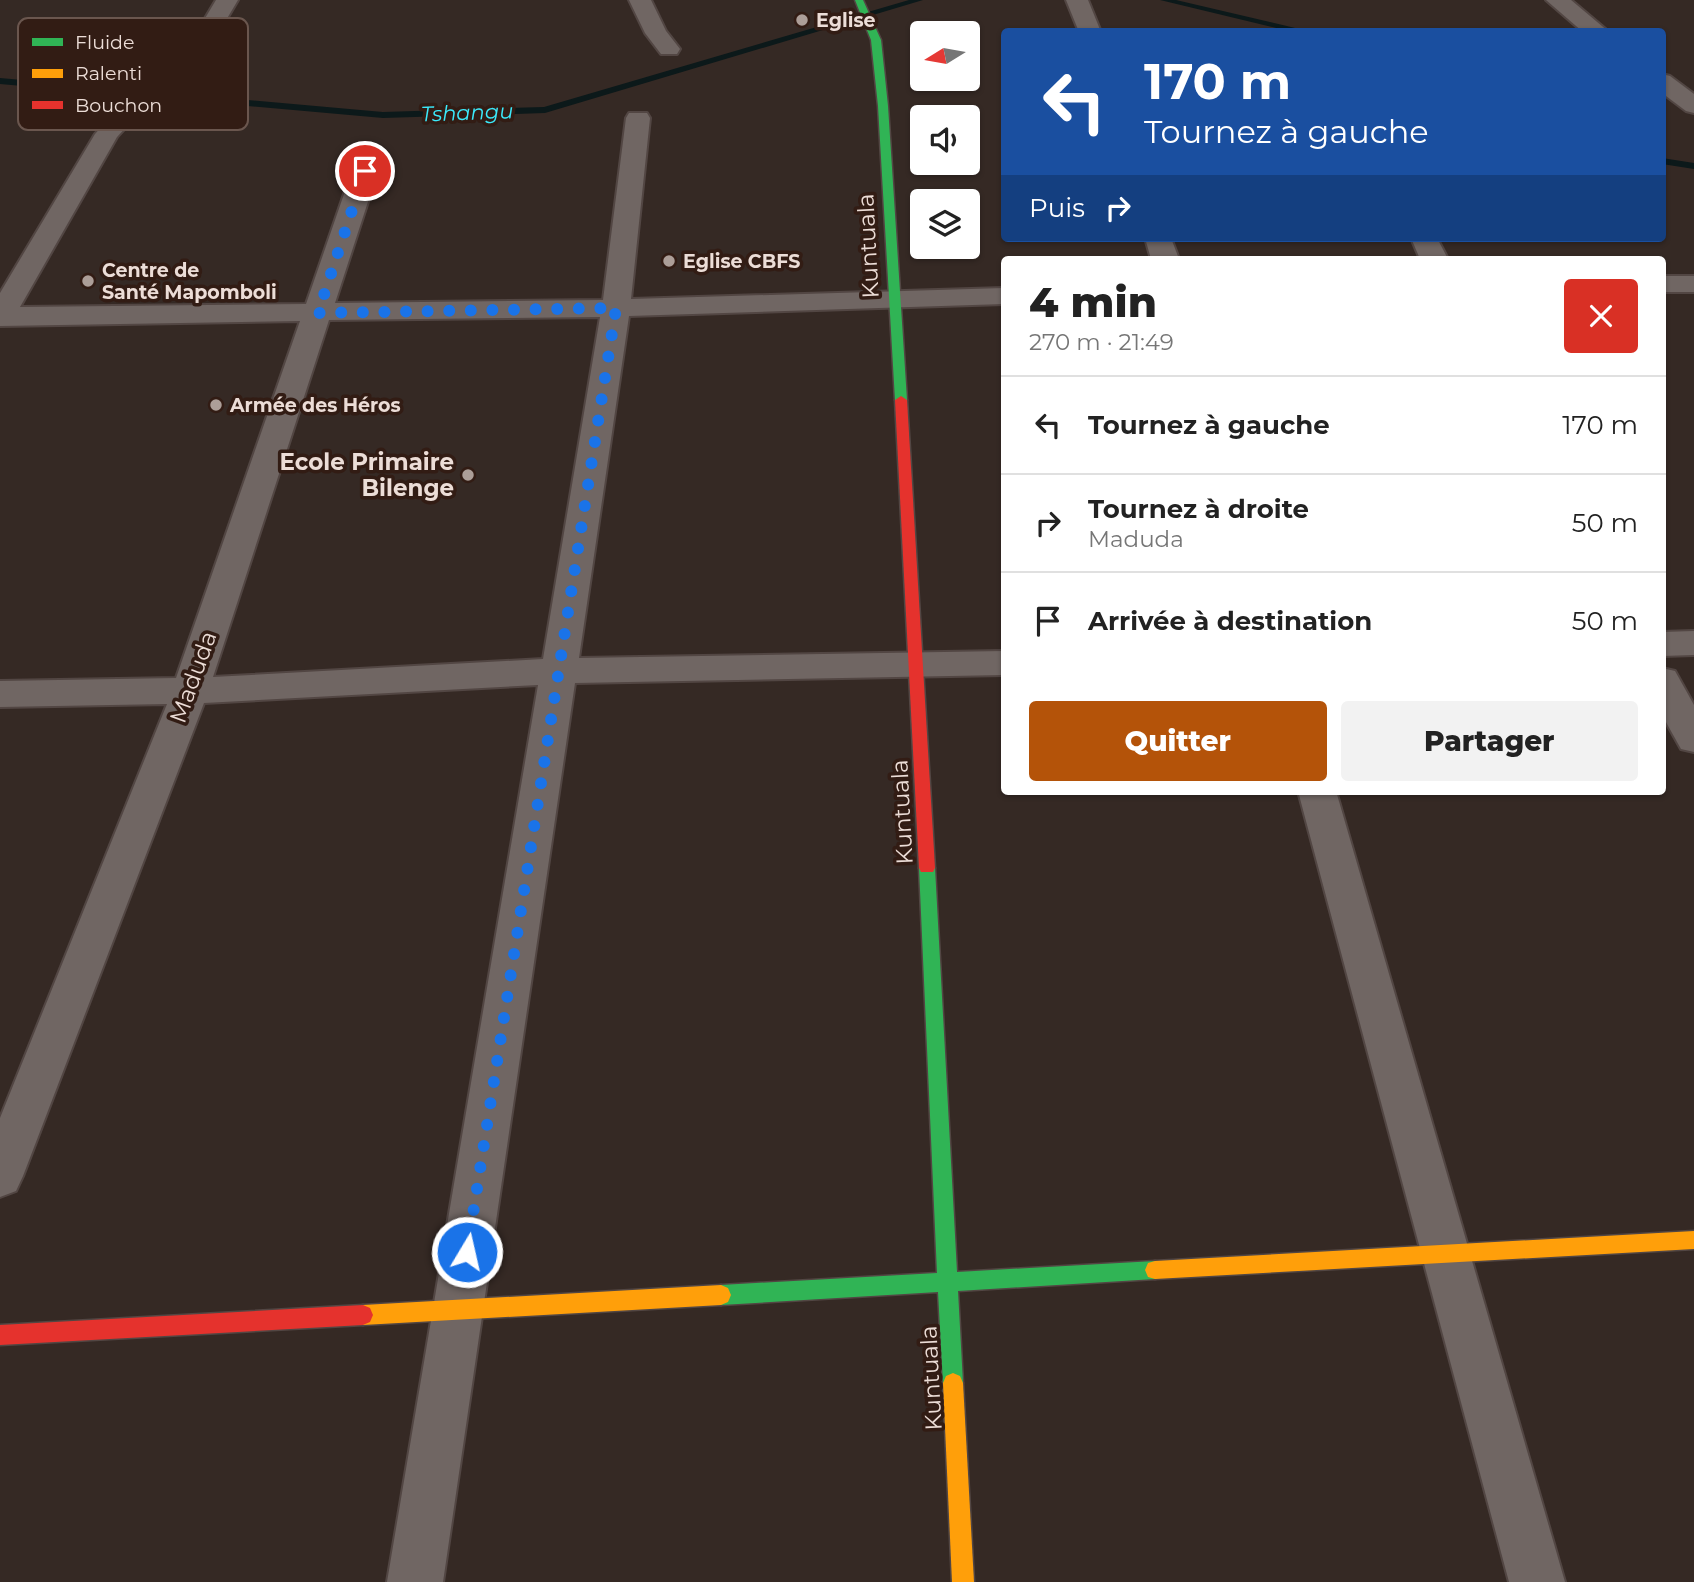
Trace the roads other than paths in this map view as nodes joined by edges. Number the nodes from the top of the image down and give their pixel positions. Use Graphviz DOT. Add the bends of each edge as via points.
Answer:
graph roads {
  1 [pos="227,0"];
  2 [pos="640,0"];
  3 [pos="859,0"];
  4 [pos="1557,0"];
  5 [pos="1080,5"];
  6 [pos="216,18"];
  7 [pos="1089,28"];
  8 [pos="1593,28"];
  9 [pos="669,49"];
  10 [pos="1666,84"];
  11 [pos="1694,106"];
  12 [pos="638,118"];
  13 [pos="111,130"];
  14 [pos="365,171"];
  15 [pos="1666,284"];
  16 [pos="1694,284"];
  17 [pos="1001,296"];
  18 [pos="893,299"];
  19 [pos="616,308"];
  20 [pos="318,313"];
  21 [pos="0,316"];
  22 [pos="1694,643"];
  23 [pos="1666,644"];
  24 [pos="917,663"];
  25 [pos="1001,663"];
  26 [pos="560,671"];
  27 [pos="1666,687"];
  28 [pos="190,691"];
  29 [pos="0,694"];
  30 [pos="1694,739"];
  31 [pos="1318,795"];
  32 [pos="0,1175"];
  33 [pos="1694,1240"];
  34 [pos="1444,1254"];
  35 [pos="949,1280"];
  36 [pos="459,1307"];
  37 [pos="0,1335"];
  38 [pos="415,1582"];
  39 [pos="963,1582"];
  40 [pos="1538,1582"];
  1 -- 6 [label="street"];
  2 -- 9 [label="street"];
  3 -- 18 [label="street, Kuntuala" via="876,40"];
  4 -- 8 [label="street"];
  5 -- 7 [label="street"];
  10 -- 11 [label="street"];
  12 -- 19 [label="street"];
  13 -- 21 [label="street"];
  14 -- 20 [label="street, Maduda"];
  15 -- 16 [label="street"];
  17 -- 18 [label="street"];
  18 -- 19 [label="street"];
  18 -- 24 [label="street, Kuntuala"];
  19 -- 20 [label="street"];
  19 -- 26 [label="street"];
  20 -- 21 [label="street"];
  20 -- 28 [label="street, Maduda"];
  22 -- 23 [label="street"];
  24 -- 25 [label="street"];
  24 -- 26 [label="street"];
  24 -- 35 [label="street, Kuntuala"];
  26 -- 28 [label="street"];
  26 -- 36 [label="street"];
  27 -- 30 [label="street"];
  28 -- 29 [label="street"];
  28 -- 32 [label="street, Maduda"];
  31 -- 34 [label="street"];
  33 -- 34 [label="street"];
  34 -- 35 [label="street"];
  34 -- 40 [label="street"];
  35 -- 36 [label="street"];
  35 -- 39 [label="street, Kuntuala"];
  36 -- 37 [label="street"];
  36 -- 38 [label="street"];
}
